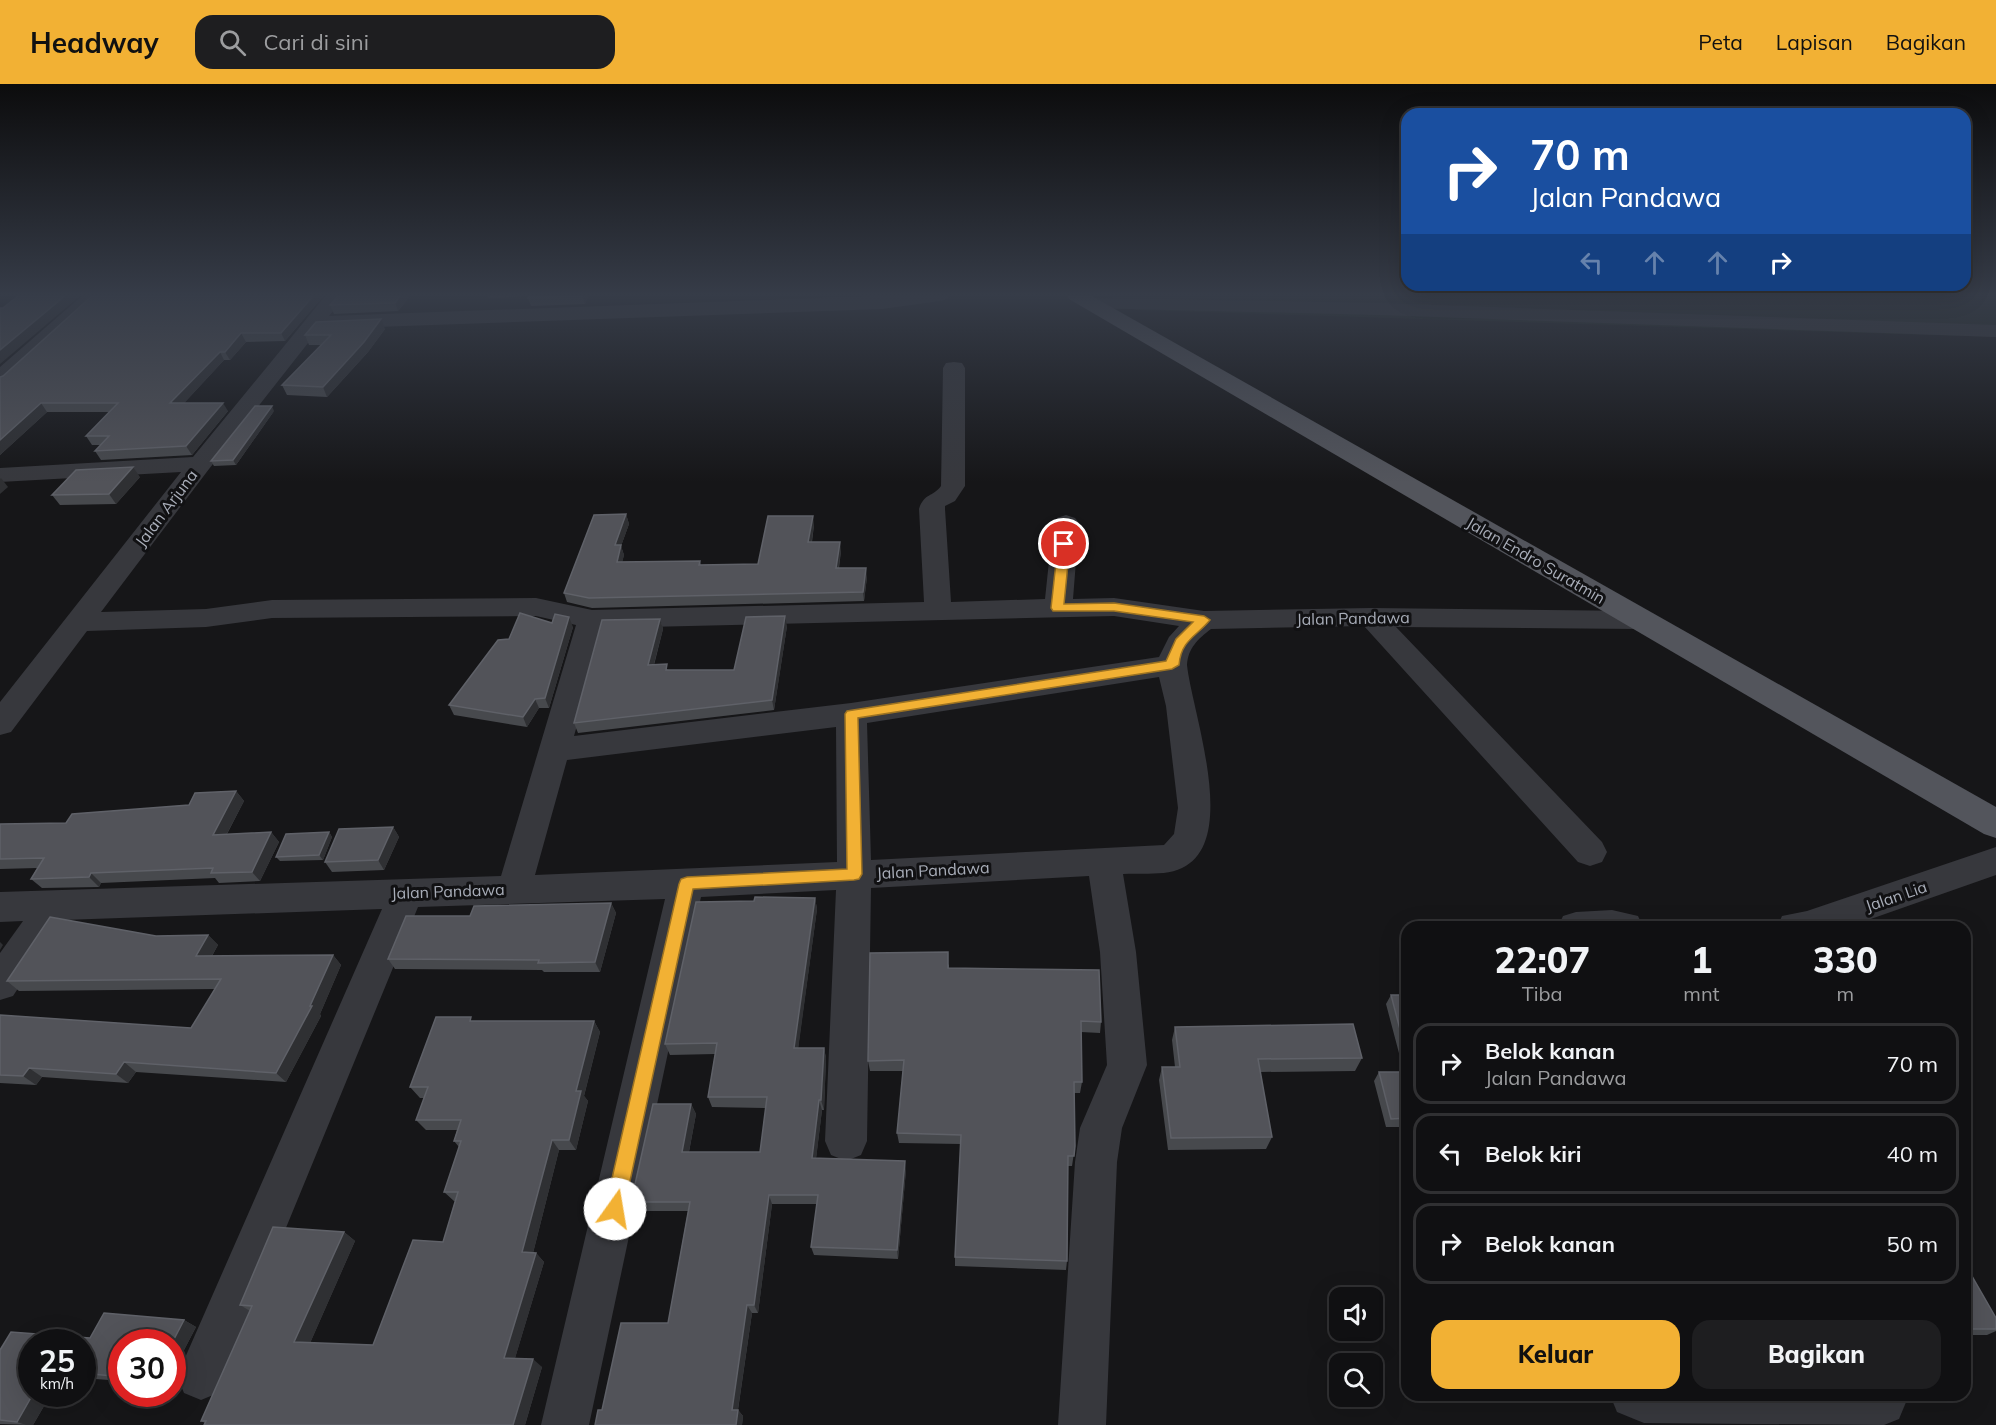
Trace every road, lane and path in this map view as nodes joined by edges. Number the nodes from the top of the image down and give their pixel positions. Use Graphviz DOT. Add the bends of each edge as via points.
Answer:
graph roads {
  1 [pos="23,358"];
  2 [pos="286,358"];
  3 [pos="1186,358"];
  4 [pos="954,368"];
  5 [pos="0,378"];
  6 [pos="200,464"];
  7 [pos="0,475"];
  8 [pos="1066,523"];
  9 [pos="1058,608"];
  10 [pos="938,611"];
  11 [pos="1371,617"];
  12 [pos="592,619"];
  13 [pos="1204,620"];
  14 [pos="1638,620"];
  15 [pos="80,622"];
  16 [pos="1172,665"];
  17 [pos="852,714"];
  18 [pos="0,724"];
  19 [pos="553,750"];
  20 [pos="1996,824"];
  21 [pos="1590,852"];
  22 [pos="1104,861"];
  23 [pos="1996,861"];
  24 [pos="854,874"];
  25 [pos="687,884"];
  26 [pos="514,889"];
  27 [pos="406,893"];
  28 [pos="53,906"];
  29 [pos="0,907"];
  30 [pos="1822,921"];
  31 [pos="0,984"];
  32 [pos="846,1141"];
  33 [pos="201,1376"];
  34 [pos="1677,1401"];
  35 [pos="1882,1401"];
  36 [pos="565,1425"];
  37 [pos="1082,1425"];
  1 -- 5 [label="street"];
  2 -- 6 [label="street, Jalan Arjuna"];
  3 -- 14 [label="main road, Jalan Endro Suratmin"];
  4 -- 10 [label="street" via="953,486 951,493 934,502 932,509"];
  6 -- 7 [label="street"];
  6 -- 15 [label="street, Jalan Arjuna"];
  8 -- 9 [label="street"];
  9 -- 10 [label="street, Jalan Pandawa"];
  9 -- 13 [label="street, Jalan Pandawa" via="1114,607"];
  10 -- 12 [label="street, Jalan Pandawa"];
  11 -- 13 [label="street, Jalan Pandawa"];
  11 -- 14 [label="street, Jalan Pandawa"];
  11 -- 21 [label="street"];
  12 -- 15 [label="street, Jalan Pandawa" via="536,607 514,607 272,609 206,618"];
  12 -- 19 [label="street"];
  13 -- 16 [label="street" via="1181,642"];
  14 -- 20 [label="main road, Jalan Endro Suratmin"];
  15 -- 18 [label="street, Jalan Arjuna"];
  16 -- 17 [label="street"];
  16 -- 22 [label="street, Jalan Pandawa" via="1194,796 1189,840 1172,858"];
  17 -- 19 [label="street"];
  17 -- 24 [label="street"];
  19 -- 26 [label="street"];
  22 -- 24 [label="street, Jalan Pandawa"];
  22 -- 37 [label="street" via="1118,952 1127,1065 1101,1128 1096,1162"];
  23 -- 30 [label="street, Jalan Lia"];
  24 -- 25 [label="street, Jalan Pandawa"];
  24 -- 32 [label="street"];
  25 -- 26 [label="street, Jalan Pandawa"];
  25 -- 36 [label="street"];
  26 -- 27 [label="street, Jalan Pandawa"];
  27 -- 28 [label="street, Jalan Pandawa"];
  27 -- 33 [label="street"];
  28 -- 29 [label="street, Jalan Pandawa"];
  28 -- 31 [label="street"];
  34 -- 35 [label="street" via="1857,1412"];
}
